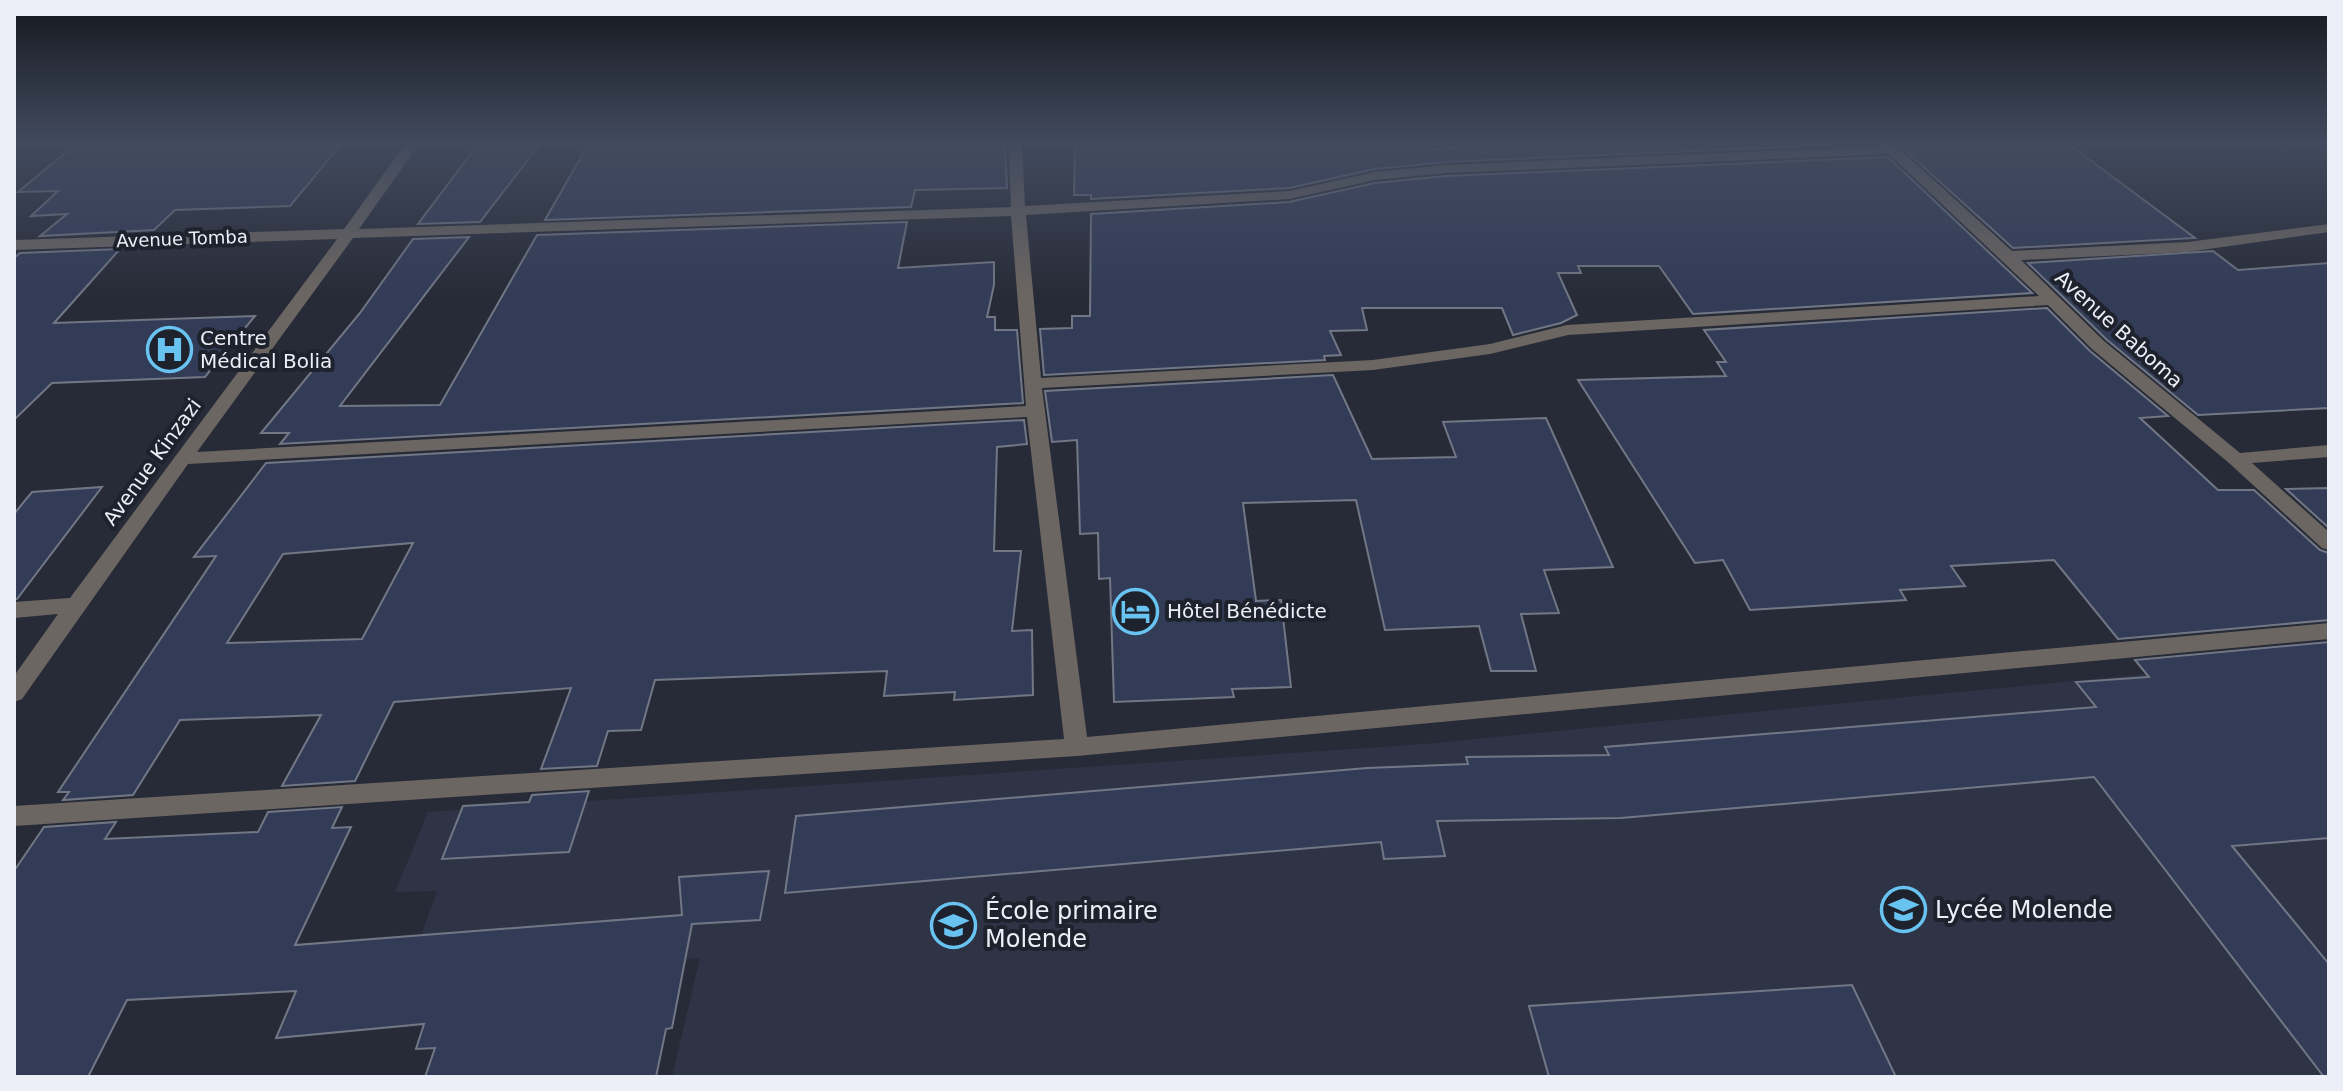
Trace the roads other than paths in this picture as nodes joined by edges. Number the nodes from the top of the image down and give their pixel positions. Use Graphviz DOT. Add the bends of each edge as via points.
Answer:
graph roads {
  1 [pos="377,194"];
  2 [pos="1017,194"];
  3 [pos="1294,194"];
  4 [pos="1940,194"];
  5 [pos="1018,211"];
  6 [pos="2329,228"];
  7 [pos="350,232"];
  8 [pos="14,245"];
  9 [pos="2008,256"];
  10 [pos="2052,300"];
  11 [pos="1034,383"];
  12 [pos="1035,411"];
  13 [pos="2329,451"];
  14 [pos="181,459"];
  15 [pos="2236,459"];
  16 [pos="2329,543"];
  17 [pos="75,605"];
  18 [pos="14,610"];
  19 [pos="2329,631"];
  20 [pos="14,693"];
  21 [pos="1077,747"];
  22 [pos="14,816"];
  1 -- 7 [label="street, Avenue Kinzazi"];
  2 -- 5 [label="street"];
  3 -- 5 [label="street, Avenue Tomba"];
  4 -- 9 [label="street, Avenue Baboma"];
  5 -- 7 [label="street, Avenue Tomba"];
  5 -- 11 [label="street"];
  6 -- 9 [label="street" via="2187,247"];
  7 -- 8 [label="street, Avenue Tomba"];
  7 -- 14 [label="street, Avenue Kinzazi"];
  9 -- 10 [label="street, Avenue Baboma"];
  10 -- 11 [label="street" via="1567,330 1476,353 1378,368"];
  10 -- 15 [label="street, Avenue Baboma"];
  11 -- 12 [label="street"];
  12 -- 14 [label="street"];
  12 -- 21 [label="street"];
  13 -- 15 [label="street"];
  14 -- 17 [label="street, Avenue Kinzazi"];
  15 -- 16 [label="street, Avenue Baboma"];
  17 -- 18 [label="street"];
  17 -- 20 [label="street, Avenue Kinzazi"];
  19 -- 21 [label="street"];
  21 -- 22 [label="street"];
}
